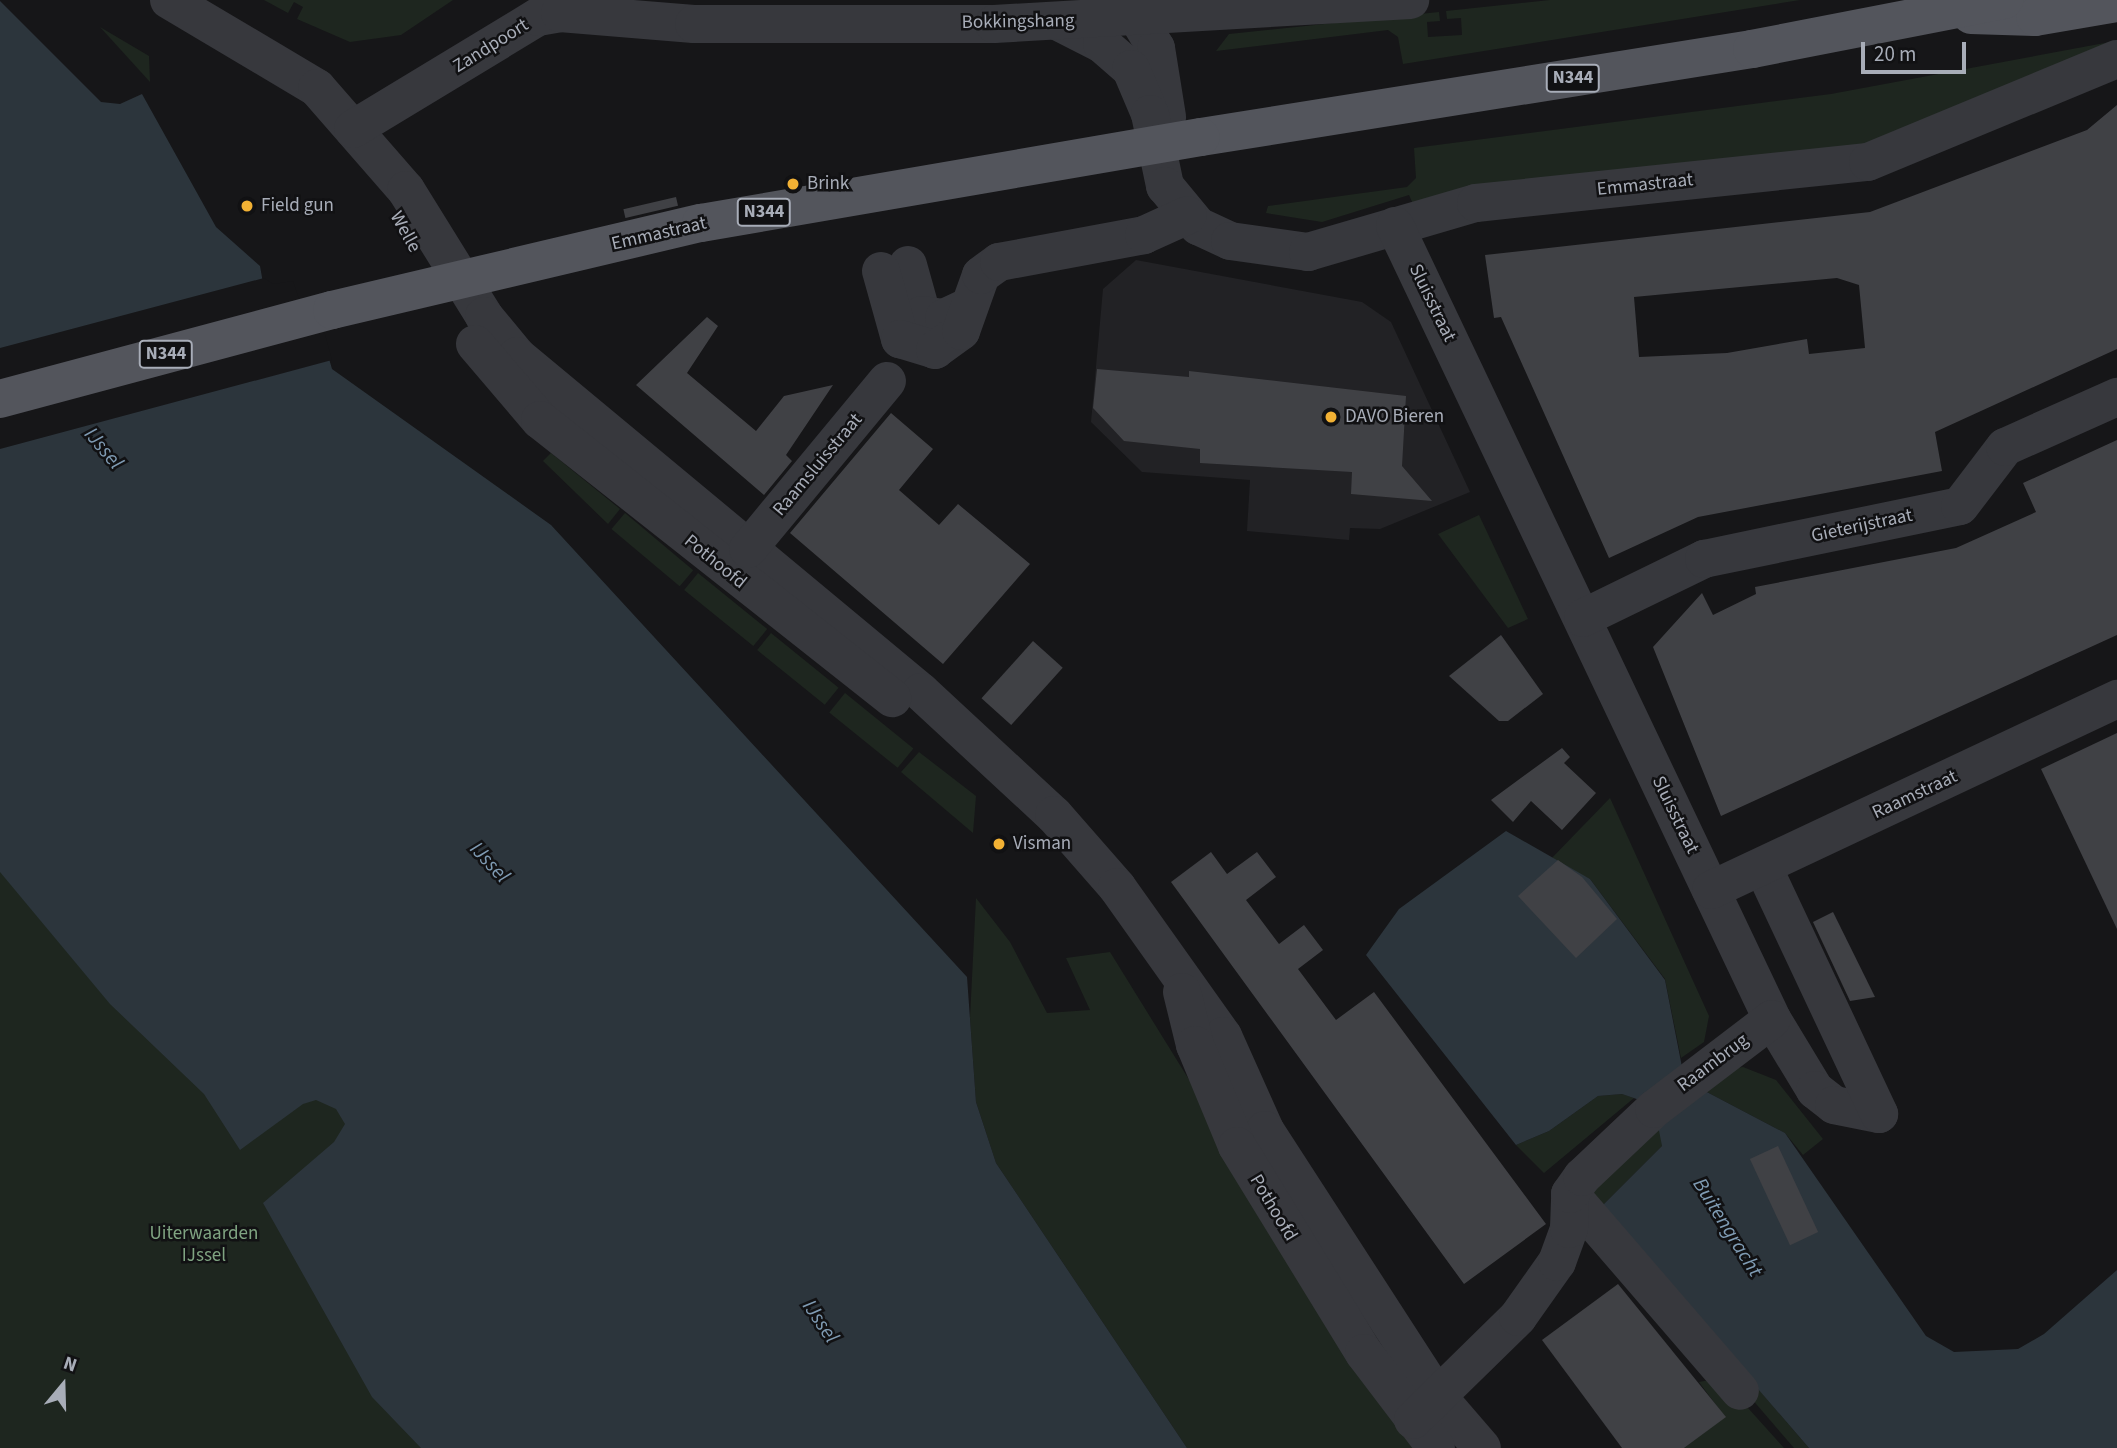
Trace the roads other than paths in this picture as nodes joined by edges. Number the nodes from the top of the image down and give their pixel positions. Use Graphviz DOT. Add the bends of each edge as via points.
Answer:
graph roads {
  1 [pos="169,0"];
  2 [pos="1410,0"];
  3 [pos="2004,0"];
  4 [pos="2117,3"];
  5 [pos="627,8"];
  6 [pos="1944,15"];
  7 [pos="1139,20"];
  8 [pos="1059,22"];
  9 [pos="2117,58"];
  10 [pos="353,130"];
  11 [pos="1183,208"];
  12 [pos="1395,226"];
  13 [pos="895,268"];
  14 [pos="475,323"];
  15 [pos="887,381"];
  16 [pos="2117,397"];
  17 [pos="0,399"];
  18 [pos="748,549"];
  19 [pos="1583,618"];
  20 [pos="2117,699"];
  21 [pos="994,762"];
  22 [pos="1763,867"];
  23 [pos="1711,890"];
  24 [pos="1772,1019"];
  25 [pos="1570,1195"];
  26 [pos="1740,1391"];
  27 [pos="1429,1422"];
  28 [pos="1482,1448"];
  1 -- 10 [label="street, Welle" via="317,88"];
  2 -- 7 [label="street, Bokkingshang"];
  3 -- 6 [label="main road, Emmastraat / N344"];
  4 -- 6 [label="main road, Emmastraat / N344" via="2035,17"];
  5 -- 8 [label="street, Bokkingshang" via="694,24"];
  5 -- 10 [label="street, Zandpoort" via="538,17"];
  6 -- 17 [label="main road, Emmastraat / N344, bridge" via="701,223 332,310"];
  7 -- 8 [label="street, Bokkingshang"];
  7 -- 11 [label="street" via="1161,69"];
  8 -- 11 [label="street, Emmastraat" via="1102,44 1130,69 1150,114 1165,186"];
  9 -- 12 [label="street, Emmastraat" via="1868,162 1476,203"];
  10 -- 14 [label="street, Welle" via="400,229"];
  11 -- 12 [label="street, Emmastraat" via="1220,238 1308,252 1332,251"];
  11 -- 13 [label="street" via="1144,235 999,262 981,275 961,331 947,346 914,348 894,327"];
  12 -- 19 [label="street, Sluisstraat"];
  14 -- 18 [label="street, Pothoofd"];
  14 -- 21 [label="street, Pothoofd" via="540,420 877,689"];
  15 -- 18 [label="street, Raamsluisstraat"];
  16 -- 19 [label="street, Gieterijstraat" via="2005,447 1960,506 1704,559"];
  18 -- 21 [label="street, Pothoofd" via="921,692"];
  19 -- 23 [label="street, Sluisstraat"];
  20 -- 22 [label="street, Raamstraat"];
  21 -- 27 [label="street, Pothoofd" via="1054,815 1117,887 1178,973 1195,1045 1237,1146 1364,1353"];
  22 -- 23 [label="street, Raamstraat"];
  22 -- 24 [label="street, Sluisstraat" via="1879,1114 1834,1105 1815,1090"];
  23 -- 24 [label="street, Sluisstraat"];
  24 -- 25 [label="street, Raambrug" via="1654,1109"];
  25 -- 26 [label="street"];
  25 -- 27 [label="street" via="1569,1229 1557,1262 1518,1317"];
  27 -- 28 [label="street, Pothoofd"];
}
